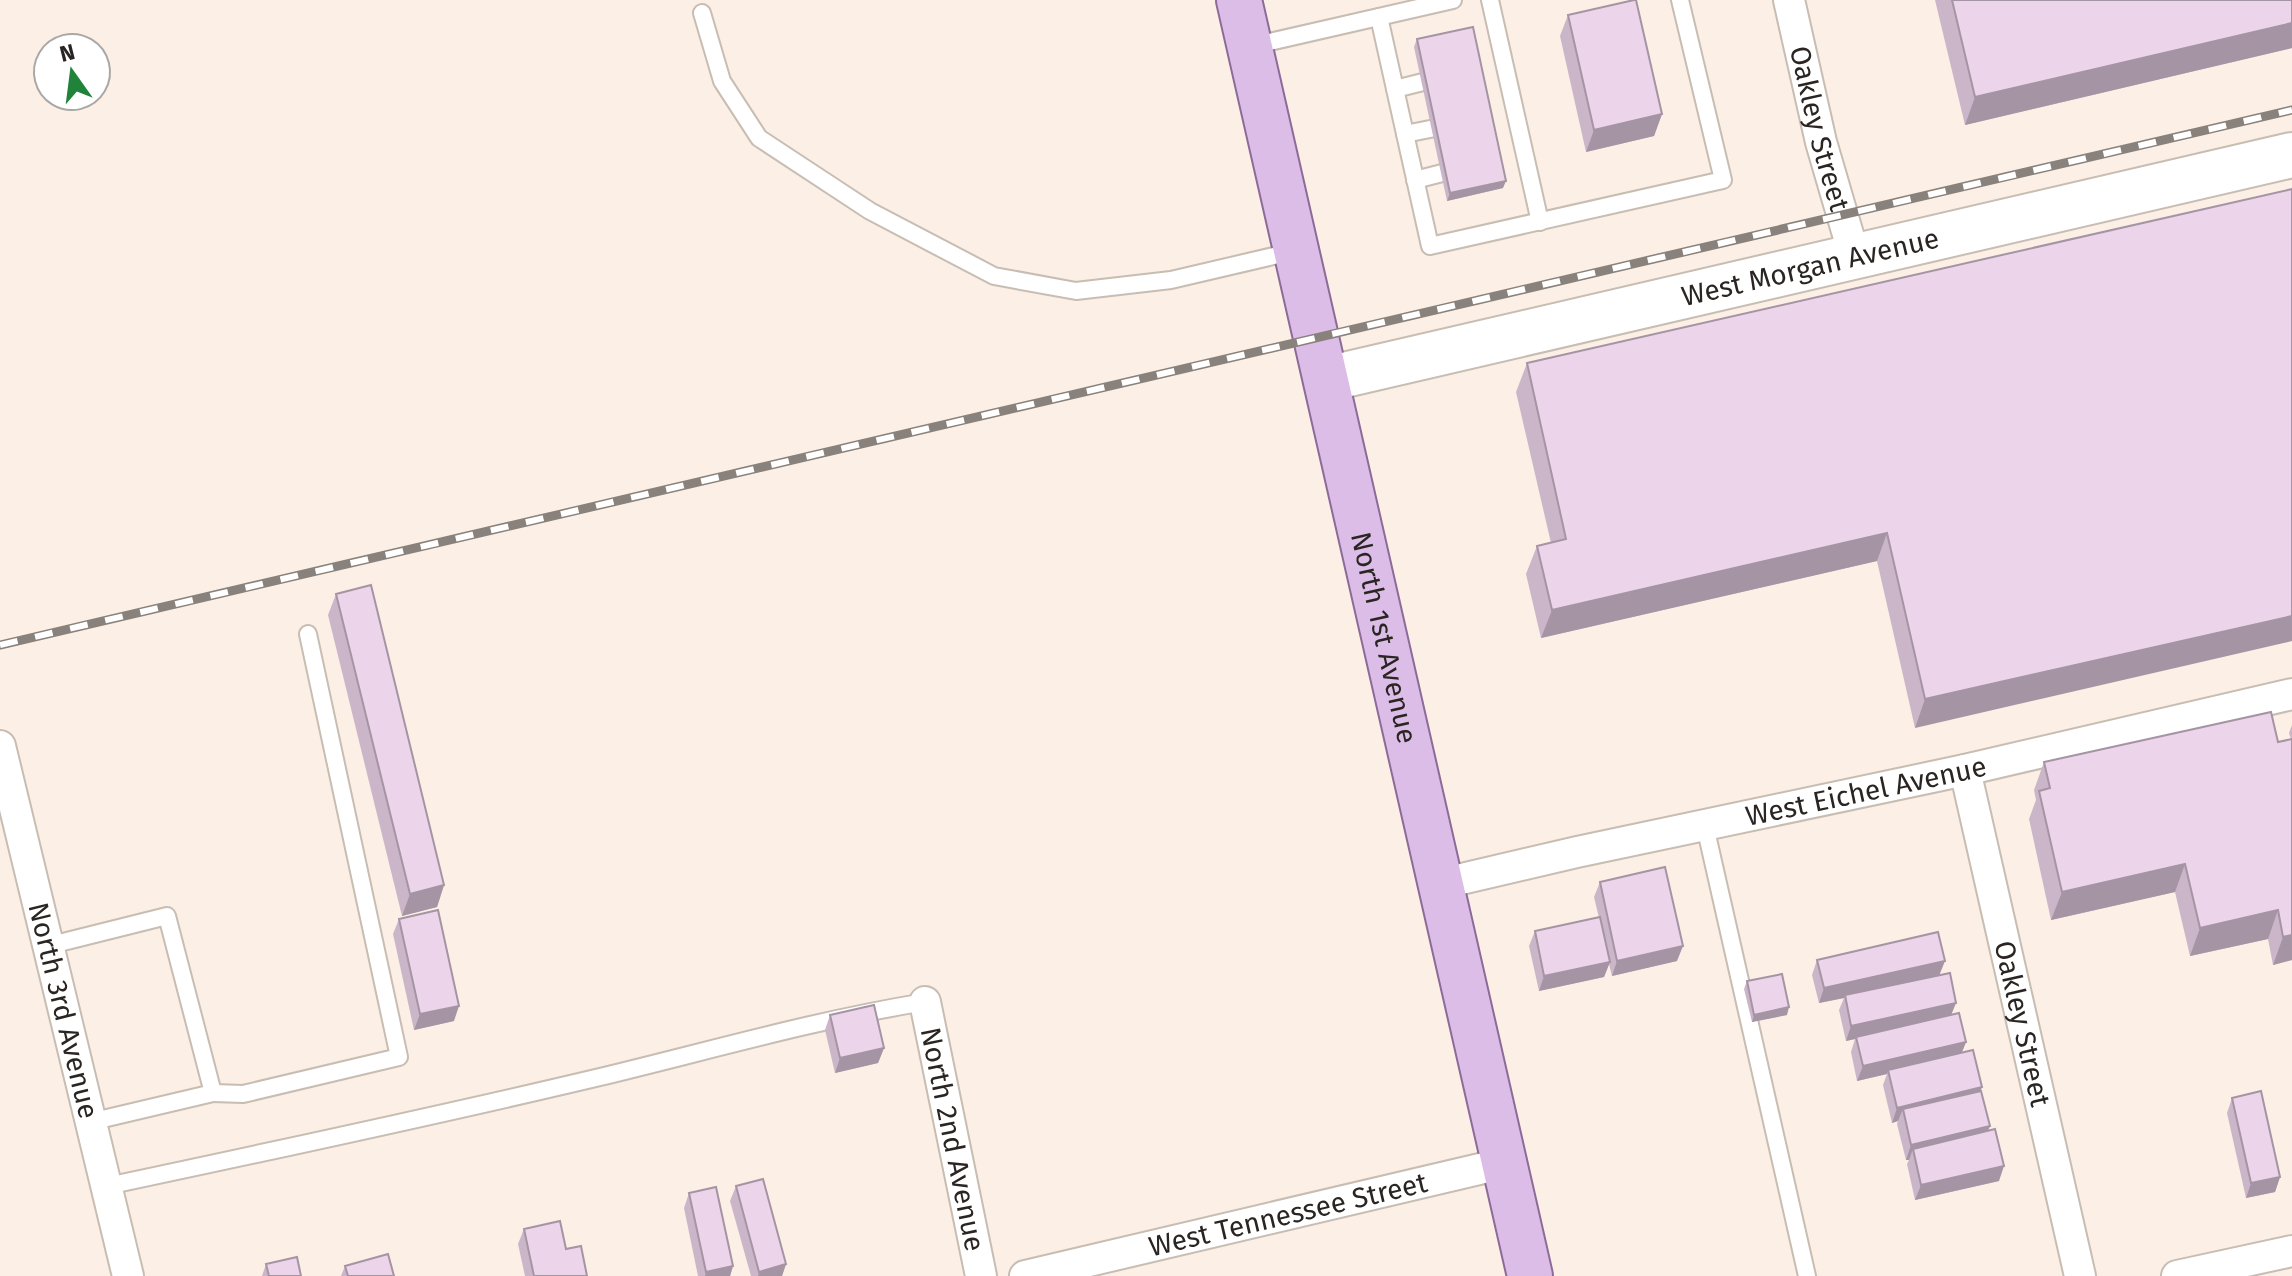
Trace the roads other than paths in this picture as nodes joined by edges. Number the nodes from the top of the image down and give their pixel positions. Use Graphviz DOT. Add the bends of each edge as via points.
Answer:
graph roads {
  1 [pos="1239,0"];
  2 [pos="1453,0"];
  3 [pos="1490,0"];
  4 [pos="1680,0"];
  5 [pos="1789,0"];
  6 [pos="702,13"];
  7 [pos="1379,17"];
  8 [pos="1250,46"];
  9 [pos="1435,79"];
  10 [pos="1395,89"];
  11 [pos="1445,126"];
  12 [pos="1405,134"];
  13 [pos="2292,155"];
  14 [pos="1454,170"];
  15 [pos="1415,180"];
  16 [pos="1540,222"];
  17 [pos="1297,251"];
  18 [pos="1854,255"];
  19 [pos="1327,379"];
  20 [pos="308,634"];
  21 [pos="2292,694"];
  22 [pos="0,746"];
  23 [pos="1965,770"];
  24 [pos="1705,826"];
  25 [pos="1440,884"];
  26 [pos="47,946"];
  27 [pos="925,1002"];
  28 [pos="213,1093"];
  29 [pos="90,1122"];
  30 [pos="1505,1163"];
  31 [pos="107,1186"];
  32 [pos="2292,1251"];
  33 [pos="128,1276"];
  34 [pos="981,1276"];
  35 [pos="1025,1276"];
  36 [pos="1530,1276"];
  37 [pos="1807,1276"];
  38 [pos="2080,1276"];
  39 [pos="2177,1276"];
  1 -- 8 [label="main road, North 1st Avenue"];
  2 -- 7 [label="lane"];
  3 -- 16 [label="lane" via="1518,156"];
  4 -- 16 [label="lane" via="1723,180"];
  5 -- 18 [label="street, Oakley Street" via="1821,142"];
  6 -- 17 [label="lane" via="722,81 759,138 870,211 994,276 1076,291 1171,280"];
  7 -- 8 [label="lane"];
  7 -- 10 [label="lane"];
  8 -- 17 [label="main road, North 1st Avenue"];
  9 -- 10 [label="lane"];
  10 -- 12 [label="lane"];
  11 -- 12 [label="lane"];
  12 -- 15 [label="lane"];
  13 -- 18 [label="street, West Morgan Avenue"];
  14 -- 15 [label="lane"];
  15 -- 16 [label="lane" via="1430,246"];
  17 -- 19 [label="main road, North 1st Avenue"];
  18 -- 19 [label="street, West Morgan Avenue"];
  19 -- 25 [label="main road, North 1st Avenue"];
  20 -- 28 [label="lane" via="399,1057 243,1094"];
  21 -- 23 [label="street, West Eichel Avenue"];
  22 -- 26 [label="street, North 3rd Avenue"];
  23 -- 24 [label="street, West Eichel Avenue"];
  23 -- 38 [label="street, Oakley Street"];
  24 -- 25 [label="street, West Eichel Avenue"];
  24 -- 37 [label="lane"];
  25 -- 30 [label="main road, North 1st Avenue"];
  26 -- 28 [label="lane" via="167,916"];
  26 -- 29 [label="street, North 3rd Avenue"];
  27 -- 31 [label="lane"];
  27 -- 34 [label="street, North 2nd Avenue"];
  28 -- 29 [label="lane"];
  29 -- 31 [label="street, North 3rd Avenue"];
  30 -- 35 [label="street, West Tennessee Street"];
  30 -- 36 [label="main road, North 1st Avenue"];
  31 -- 33 [label="street, North 3rd Avenue"];
  32 -- 39 [label="street"];
}
